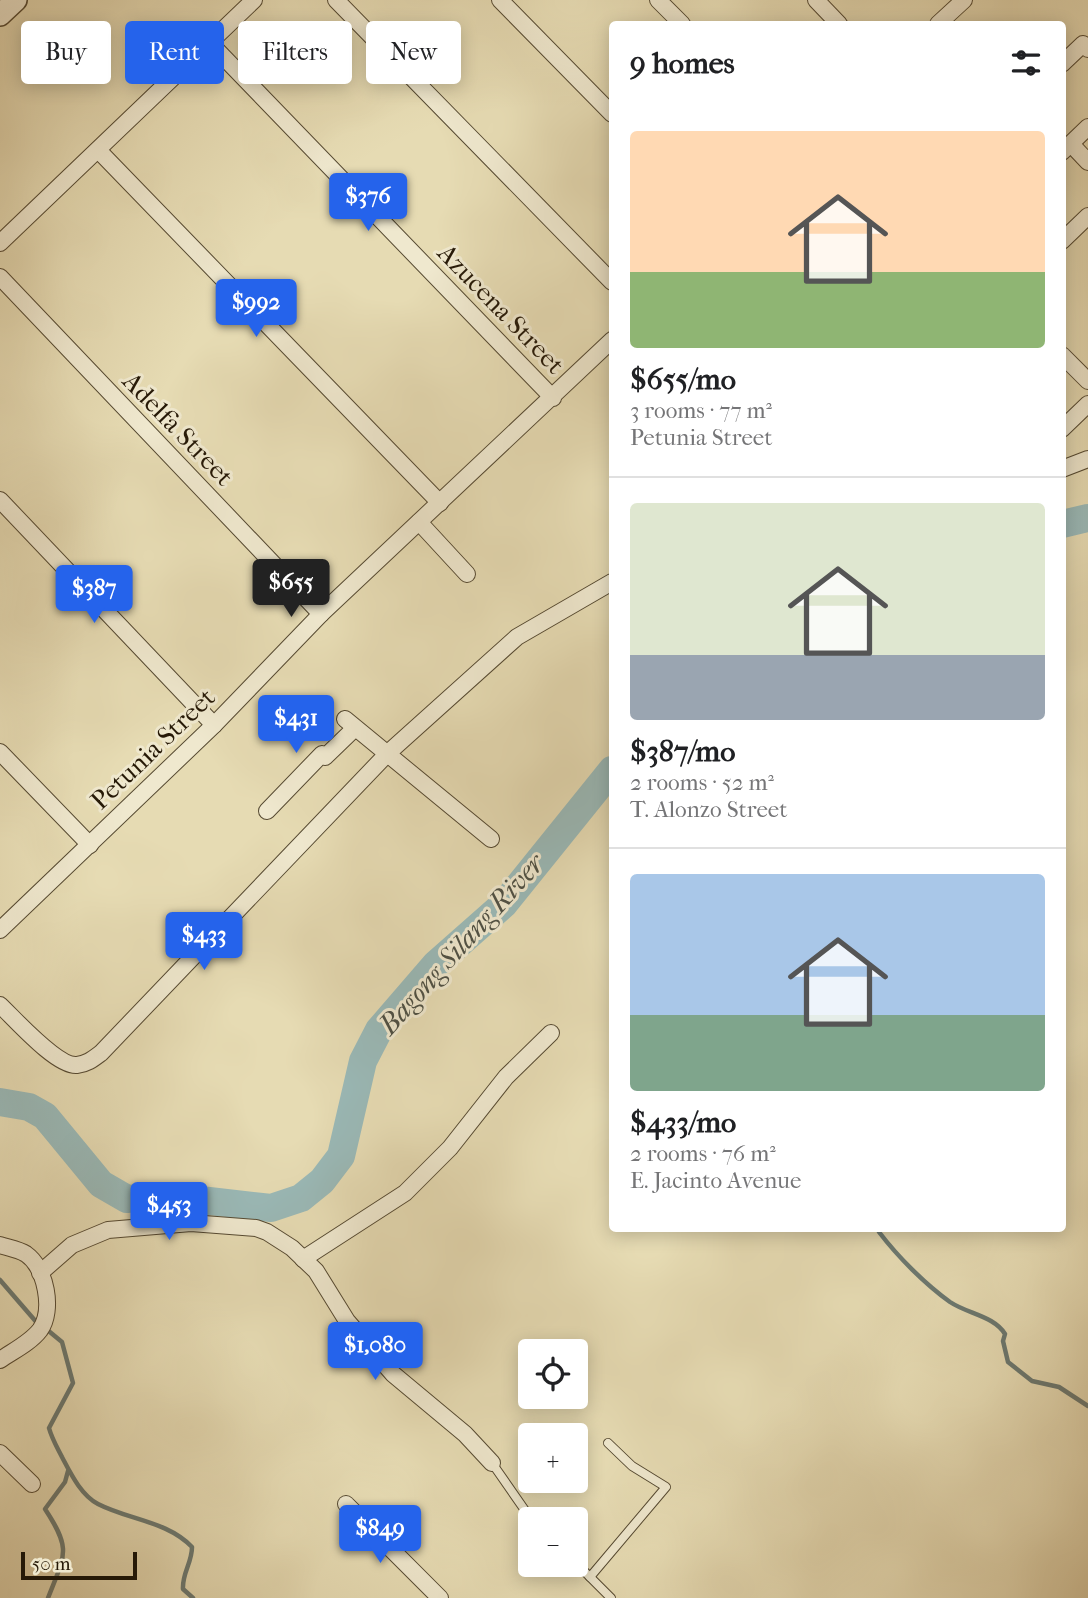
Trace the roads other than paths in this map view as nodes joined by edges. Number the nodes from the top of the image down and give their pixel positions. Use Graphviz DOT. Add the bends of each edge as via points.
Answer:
graph roads {
  1 [pos="16,0"];
  2 [pos="254,0"];
  3 [pos="336,0"];
  4 [pos="500,0"];
  5 [pos="658,0"];
  6 [pos="816,0"];
  7 [pos="964,0"];
  8 [pos="0,16"];
  9 [pos="679,21"];
  10 [pos="836,21"];
  11 [pos="941,21"];
  12 [pos="224,29"];
  13 [pos="1088,49"];
  14 [pos="224,57"];
  15 [pos="1066,60"];
  16 [pos="167,84"];
  17 [pos="609,111"];
  18 [pos="1088,127"];
  19 [pos="1066,148"];
  20 [pos="98,150"];
  21 [pos="1088,162"];
  22 [pos="1088,216"];
  23 [pos="1066,237"];
  24 [pos="0,243"];
  25 [pos="0,277"];
  26 [pos="609,279"];
  27 [pos="609,343"];
  28 [pos="1066,359"];
  29 [pos="1088,381"];
  30 [pos="553,398"];
  31 [pos="1088,404"];
  32 [pos="1066,425"];
  33 [pos="1088,459"];
  34 [pos="1066,467"];
  35 [pos="0,500"];
  36 [pos="440,503"];
  37 [pos="419,522"];
  38 [pos="467,574"];
  39 [pos="609,584"];
  40 [pos="321,614"];
  41 [pos="214,725"];
  42 [pos="0,752"];
  43 [pos="388,753"];
  44 [pos="267,811"];
  45 [pos="491,839"];
  46 [pos="90,845"];
  47 [pos="0,930"];
  48 [pos="0,1005"];
  49 [pos="551,1033"];
  50 [pos="0,1245"];
  51 [pos="303,1259"];
  52 [pos="40,1273"];
  53 [pos="0,1360"];
  54 [pos="608,1443"];
  55 [pos="0,1453"];
  56 [pos="492,1463"];
  57 [pos="32,1485"];
  58 [pos="346,1504"];
  59 [pos="523,1507"];
  60 [pos="590,1577"];
  61 [pos="433,1596"];
  62 [pos="611,1598"];
  1 -- 8 [label="street"];
  2 -- 12 [label="street"];
  3 -- 26 [label="street"];
  4 -- 17 [label="street"];
  5 -- 9 [label="street"];
  6 -- 10 [label="street"];
  7 -- 11 [label="street"];
  13 -- 15 [label="street" via="1083,44"];
  14 -- 30 [label="street, Azucena Street"];
  16 -- 20 [label="street"];
  18 -- 19 [label="street"];
  19 -- 21 [label="street"];
  20 -- 24 [label="street"];
  20 -- 36 [label="street"];
  22 -- 23 [label="street"];
  25 -- 40 [label="street, Adelfa Street"];
  27 -- 30 [label="street, Petunia Street"];
  28 -- 29 [label="street"];
  30 -- 36 [label="street, Petunia Street"];
  31 -- 32 [label="street"];
  33 -- 34 [label="street"];
  35 -- 41 [label="street"];
  36 -- 37 [label="street, Petunia Street"];
  37 -- 38 [label="street"];
  37 -- 40 [label="street, Petunia Street"];
  39 -- 43 [label="street" via="517,638"];
  40 -- 41 [label="street, Petunia Street"];
  41 -- 46 [label="street, Petunia Street"];
  42 -- 46 [label="street"];
  43 -- 44 [label="street" via="349,724 325,757 322,754"];
  43 -- 45 [label="street"];
  43 -- 48 [label="street" via="89,1063 74,1066 59,1059"];
  46 -- 47 [label="street, Petunia Street"];
  49 -- 51 [label="street" via="506,1077 450,1148 405,1193"];
  50 -- 52 [label="street" via="28,1255"];
  51 -- 52 [label="street" via="281,1240 256,1228 159,1224 87,1236"];
  51 -- 56 [label="street" via="355,1332 393,1374 465,1434"];
  52 -- 53 [label="street" via="48,1308 42,1327"];
  54 -- 60 [label="lane" via="632,1466 666,1487"];
  55 -- 57 [label="street"];
  56 -- 59 [label="lane"];
  58 -- 61 [label="street"];
  60 -- 62 [label="lane"];
}
